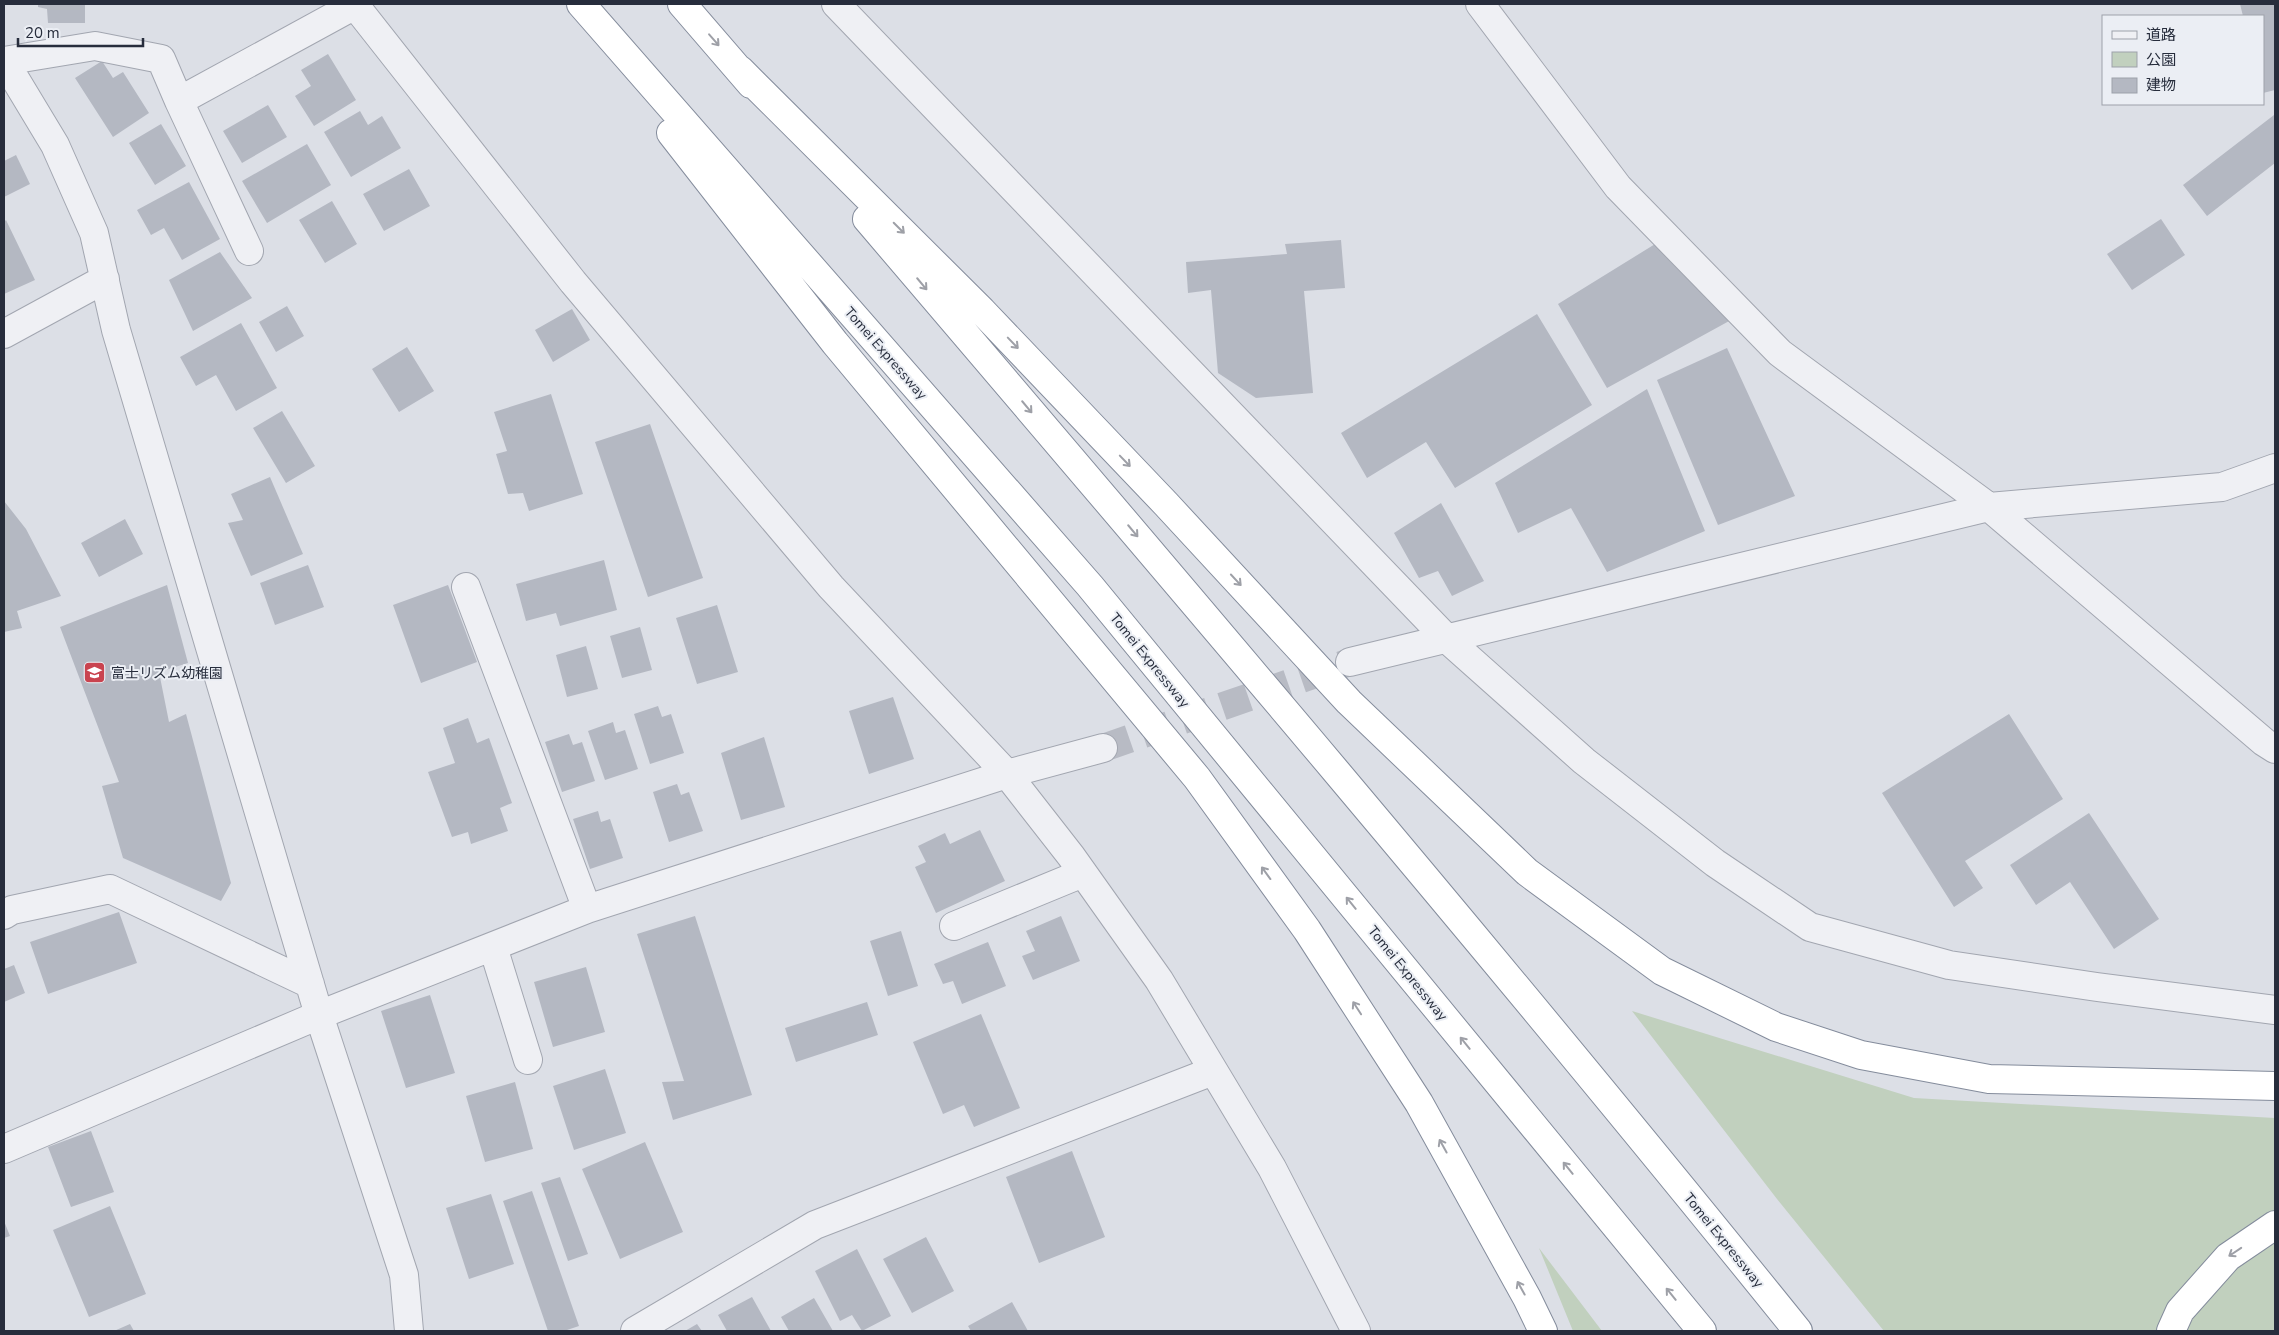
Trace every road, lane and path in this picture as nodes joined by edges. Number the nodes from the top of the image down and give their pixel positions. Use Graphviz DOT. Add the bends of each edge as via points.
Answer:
graph roads {
  1 [pos="354,4"];
  2 [pos="579,4"];
  3 [pos="682,4"];
  4 [pos="836,4"];
  5 [pos="1480,4"];
  6 [pos="4,62"];
  7 [pos="4,66"];
  8 [pos="740,70"];
  9 [pos="179,101"];
  10 [pos="249,251"];
  11 [pos="105,278"];
  12 [pos="4,334"];
  13 [pos="2275,468"];
  14 [pos="1989,507"];
  15 [pos="466,587"];
  16 [pos="1447,638"];
  17 [pos="1350,662"];
  18 [pos="1102,748"];
  19 [pos="2275,749"];
  20 [pos="1007,774"];
  21 [pos="1083,873"];
  22 [pos="587,910"];
  23 [pos="4,915"];
  24 [pos="954,926"];
  25 [pos="493,946"];
  26 [pos="310,984"];
  27 [pos="2275,1010"];
  28 [pos="319,1015"];
  29 [pos="528,1060"];
  30 [pos="1213,1071"];
  31 [pos="2275,1086"];
  32 [pos="4,1149"];
  33 [pos="2275,1225"];
  34 [pos="409,1331"];
  35 [pos="635,1331"];
  36 [pos="1356,1331"];
  37 [pos="1543,1331"];
  38 [pos="1702,1331"];
  39 [pos="1798,1331"];
  40 [pos="2171,1331"];
  1 -- 9 [label="street"];
  1 -- 20 [label="street" via="573,282 831,587"];
  37 -- 2 [label="highway, one-way" via="1419,1103 1307,930 1197,778 835,343 682,148"];
  38 -- 2 [label="highway, Tomei Expressway, one-way" via="1090,586"];
  3 -- 8 [label="highway, Tomei Expressway, one-way"];
  4 -- 16 [label="street"];
  5 -- 14 [label="street" via="1618,186 1780,353"];
  6 -- 9 [label="street" via="95,46 161,59"];
  7 -- 11 [label="street" via="55,144 94,233"];
  8 -- 31 [label="highway, one-way" via="982,310 1349,702 1527,872 1662,971 1776,1027 1861,1055 1989,1079"];
  8 -- 39 [label="highway, Tomei Expressway, one-way" via="1226,639"];
  9 -- 10 [label="street"];
  11 -- 12 [label="street"];
  11 -- 26 [label="street" via="119,339"];
  13 -- 14 [label="street" via="2222,487"];
  14 -- 16 [label="street"];
  14 -- 19 [label="street"];
  15 -- 22 [label="street"];
  16 -- 17 [label="street"];
  16 -- 27 [label="street" via="1584,762 1715,863 1810,927 1949,965"];
  18 -- 20 [label="street"];
  20 -- 21 [label="street"];
  20 -- 22 [label="street"];
  21 -- 24 [label="street"];
  21 -- 30 [label="street" via="1159,980"];
  22 -- 25 [label="street"];
  23 -- 26 [label="street" via="12,910 110,889"];
  25 -- 28 [label="street"];
  25 -- 29 [label="street"];
  26 -- 28 [label="street"];
  28 -- 32 [label="street"];
  28 -- 34 [label="street" via="404,1275"];
  30 -- 35 [label="street" via="815,1225"];
  30 -- 36 [label="street" via="1272,1168"];
  33 -- 40 [label="highway, one-way" via="2228,1257 2180,1310"];
}
